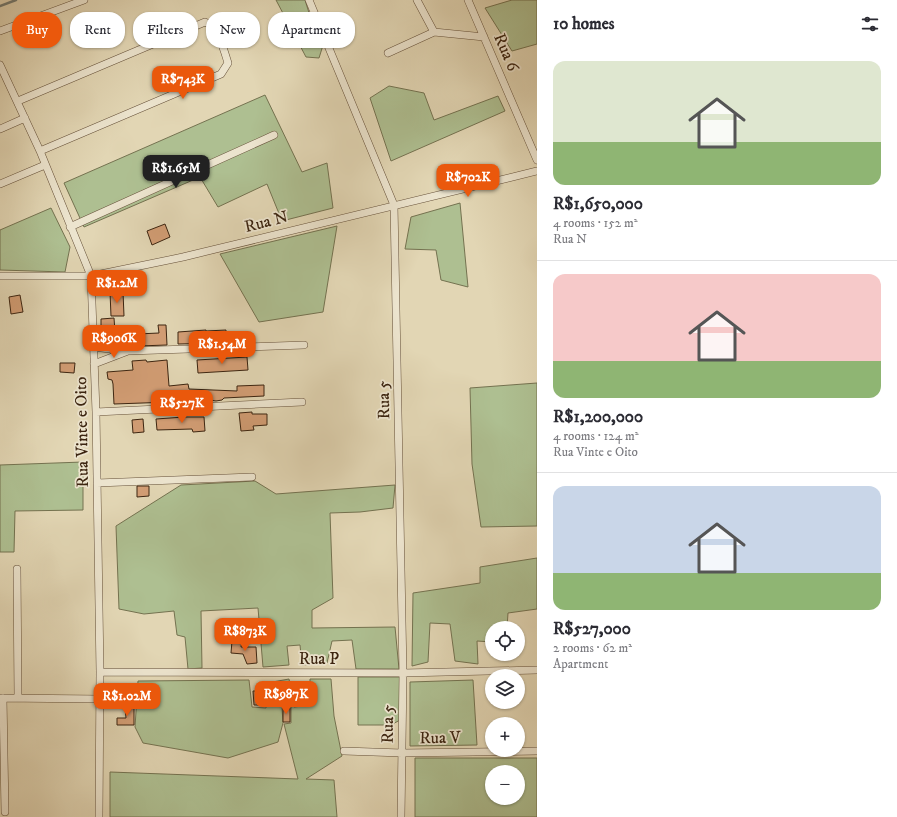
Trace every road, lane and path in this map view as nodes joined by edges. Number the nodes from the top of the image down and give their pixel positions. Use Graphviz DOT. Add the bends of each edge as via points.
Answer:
graph roads {
  1 [pos="84,0"];
  2 [pos="309,0"];
  3 [pos="417,0"];
  4 [pos="468,0"];
  5 [pos="0,31"];
  6 [pos="434,32"];
  7 [pos="484,37"];
  8 [pos="388,53"];
  9 [pos="0,65"];
  10 [pos="18,101"];
  11 [pos="25,118"];
  12 [pos="0,129"];
  13 [pos="274,135"];
  14 [pos="40,152"];
  15 [pos="537,160"];
  16 [pos="45,165"];
  17 [pos="537,171"];
  18 [pos="0,184"];
  19 [pos="394,205"];
  20 [pos="70,227"];
  21 [pos="0,276"];
  22 [pos="91,276"];
  23 [pos="304,344"];
  24 [pos="93,347"];
  25 [pos="128,351"];
  26 [pos="94,364"];
  27 [pos="302,402"];
  28 [pos="96,412"];
  29 [pos="252,477"];
  30 [pos="97,483"];
  31 [pos="17,569"];
  32 [pos="537,670"];
  33 [pos="100,672"];
  34 [pos="403,673"];
  35 [pos="2,698"];
  36 [pos="18,698"];
  37 [pos="100,699"];
  38 [pos="344,751"];
  39 [pos="537,751"];
  40 [pos="402,753"];
  41 [pos="5,812"];
  42 [pos="98,817"];
  43 [pos="401,817"];
  1 -- 5 [label="street"];
  2 -- 19 [label="street, Rua 5"];
  3 -- 6 [label="street"];
  4 -- 7 [label="street, Rua 6"];
  6 -- 7 [label="street"];
  6 -- 8 [label="street"];
  7 -- 15 [label="street, Rua 6"];
  9 -- 10 [label="street, Rua Vinte e Oito"];
  10 -- 11 [label="street, Rua Vinte e Oito"];
  10 -- 14 [label="street" via="205,22 214,28 228,63 221,74"];
  11 -- 12 [label="street"];
  11 -- 14 [label="street, Rua Vinte e Oito"];
  13 -- 20 [label="street"];
  14 -- 16 [label="street, Rua Vinte e Oito"];
  16 -- 18 [label="street"];
  16 -- 20 [label="street, Rua Vinte e Oito"];
  17 -- 19 [label="street, Rua N"];
  19 -- 22 [label="street, Rua N" via="183,257"];
  19 -- 34 [label="street, Rua 5"];
  20 -- 22 [label="street, Rua Vinte e Oito"];
  21 -- 22 [label="street, Rua N"];
  22 -- 24 [label="street, Rua Vinte e Oito"];
  23 -- 25 [label="street"];
  24 -- 25 [label="street"];
  24 -- 26 [label="street, Rua Vinte e Oito"];
  25 -- 26 [label="street"];
  26 -- 28 [label="street, Rua Vinte e Oito"];
  27 -- 28 [label="street"];
  28 -- 30 [label="street, Rua Vinte e Oito"];
  29 -- 30 [label="street"];
  30 -- 33 [label="street, Rua Vinte e Oito"];
  31 -- 36 [label="street"];
  32 -- 34 [label="street, Rua P"];
  33 -- 34 [label="street, Rua P"];
  33 -- 37 [label="street, Rua Vinte e Oito"];
  34 -- 40 [label="street, Rua 5"];
  35 -- 36 [label="street"];
  35 -- 41 [label="street"];
  36 -- 37 [label="street"];
  37 -- 42 [label="street, Rua Vinte e Oito"];
  38 -- 40 [label="street, Rua V"];
  39 -- 40 [label="street, Rua V"];
  40 -- 43 [label="street, Rua 5"];
}
